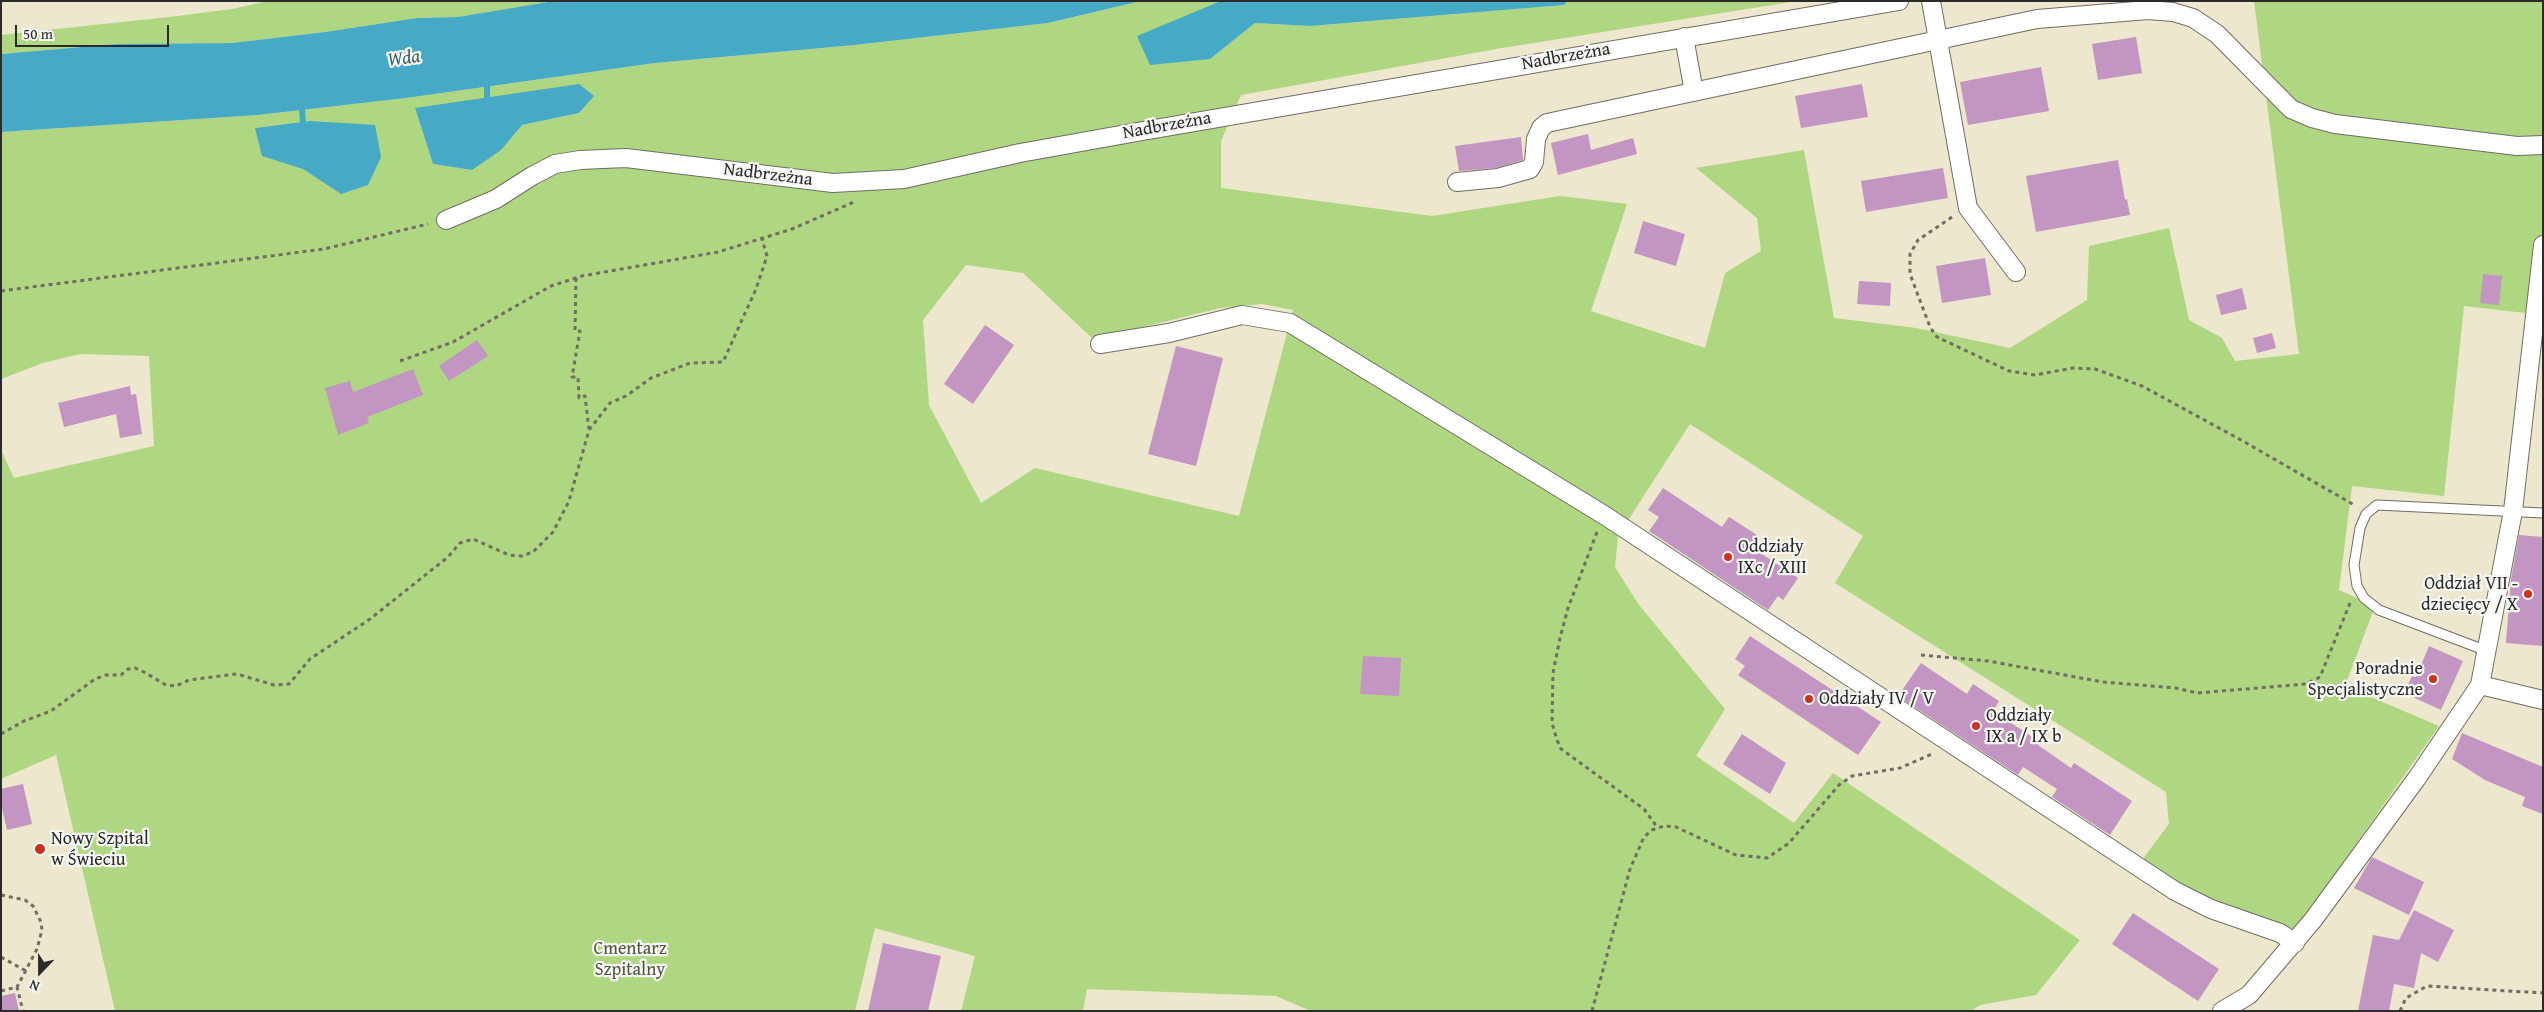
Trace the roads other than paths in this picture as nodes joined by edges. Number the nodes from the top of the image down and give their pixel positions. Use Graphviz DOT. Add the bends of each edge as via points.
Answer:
graph roads {
  1 [pos="1899,1"];
  2 [pos="1932,1"];
  3 [pos="1684,37"];
  4 [pos="1940,40"];
  5 [pos="1694,92"];
  6 [pos="2543,145"];
  7 [pos="1457,182"];
  8 [pos="446,220"];
  9 [pos="2543,245"];
  10 [pos="2016,272"];
  11 [pos="1100,344"];
  12 [pos="2513,511"];
  13 [pos="2543,513"];
  14 [pos="2486,651"];
  15 [pos="2480,685"];
  16 [pos="2543,700"];
  17 [pos="2295,943"];
  18 [pos="2222,1011"];
  1 -- 3 [label="street, Nadbrzeżna"];
  2 -- 4 [label="street"];
  3 -- 5 [label="street"];
  3 -- 8 [label="street, Nadbrzeżna" via="1020,153 904,179 833,183 626,158 580,160 555,164 496,199"];
  4 -- 5 [label="street"];
  4 -- 6 [label="street" via="2036,19 2148,10 2173,12 2193,18 2217,34 2291,109 2312,118 2335,124 2471,141"];
  4 -- 10 [label="street" via="1968,208"];
  5 -- 7 [label="street" via="1547,124 1536,138 1534,162 1530,169 1498,178"];
  9 -- 12 [label="street"];
  11 -- 17 [label="street" via="1169,334 1242,315 1290,323 1604,515 2175,891 2211,909 2280,933"];
  12 -- 13 [label="lane"];
  12 -- 14 [label="street"];
  12 -- 14 [label="lane" via="2377,504 2366,514 2360,528 2354,565 2357,586 2364,598 2380,610"];
  14 -- 15 [label="street"];
  15 -- 16 [label="street"];
  15 -- 17 [label="street" via="2417,778"];
  17 -- 18 [label="street" via="2249,995"];
}
